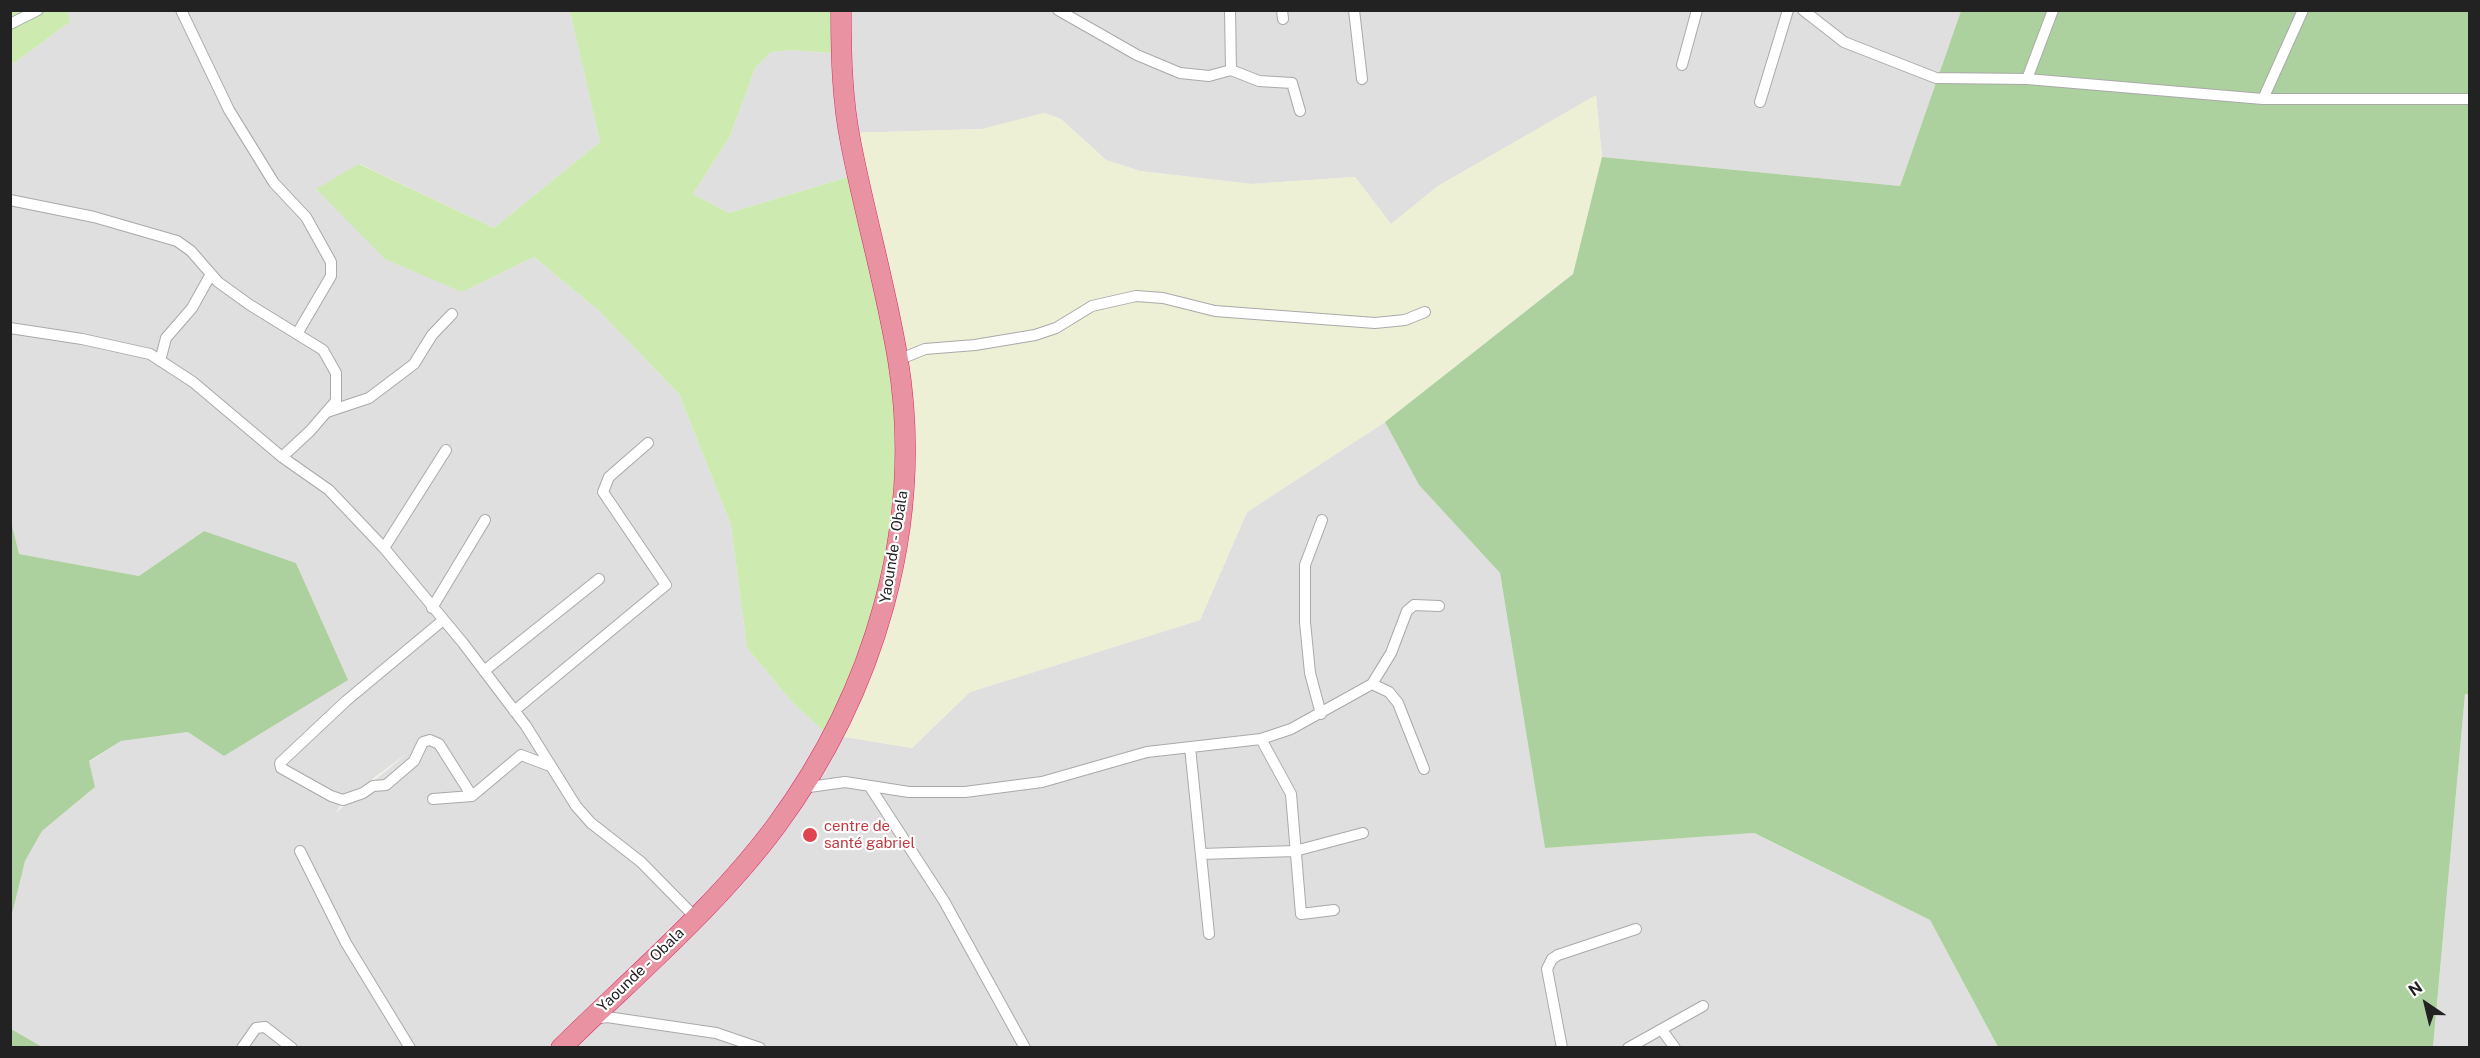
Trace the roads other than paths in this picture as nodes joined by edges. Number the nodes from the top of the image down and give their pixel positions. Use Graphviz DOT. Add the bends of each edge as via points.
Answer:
graph roads {
  1 [pos="38,10"];
  2 [pos="181,10"];
  3 [pos="841,10"];
  4 [pos="1058,10"];
  5 [pos="1230,10"];
  6 [pos="1354,10"];
  7 [pos="1697,10"];
  8 [pos="1788,10"];
  9 [pos="1803,10"];
  10 [pos="2053,10"];
  11 [pos="2303,10"];
  12 [pos="10,24"];
  13 [pos="1682,65"];
  14 [pos="1231,70"];
  15 [pos="1362,79"];
  16 [pos="2027,79"];
  17 [pos="2263,99"];
  18 [pos="2469,99"];
  19 [pos="1760,102"];
  20 [pos="1300,111"];
  21 [pos="10,200"];
  22 [pos="211,274"];
  23 [pos="1425,312"];
  24 [pos="452,314"];
  25 [pos="10,328"];
  26 [pos="297,334"];
  27 [pos="898,360"];
  28 [pos="160,361"];
  29 [pos="326,412"];
  30 [pos="648,443"];
  31 [pos="446,450"];
  32 [pos="282,457"];
  33 [pos="485,520"];
  34 [pos="1322,520"];
  35 [pos="384,548"];
  36 [pos="599,579"];
  37 [pos="1439,606"];
  38 [pos="432,608"];
  39 [pos="442,621"];
  40 [pos="484,671"];
  41 [pos="1372,684"];
  42 [pos="514,711"];
  43 [pos="1321,714"];
  44 [pos="1260,739"];
  45 [pos="1190,747"];
  46 [pos="550,766"];
  47 [pos="1424,769"];
  48 [pos="870,787"];
  49 [pos="802,788"];
  50 [pos="472,796"];
  51 [pos="433,799"];
  52 [pos="1364,833"];
  53 [pos="300,850"];
  54 [pos="1295,851"];
  55 [pos="1201,854"];
  56 [pos="1334,910"];
  57 [pos="694,917"];
  58 [pos="1636,929"];
  59 [pos="1209,934"];
  60 [pos="1703,1006"];
  61 [pos="591,1019"];
  62 [pos="1662,1030"];
  63 [pos="242,1047"];
  64 [pos="292,1047"];
  65 [pos="410,1047"];
  66 [pos="561,1047"];
  67 [pos="760,1047"];
  68 [pos="1025,1047"];
  69 [pos="1562,1047"];
  70 [pos="1631,1047"];
  71 [pos="1675,1047"];
  1 -- 12 [label="street"];
  2 -- 26 [label="street" via="229,110 274,183 306,217 331,262 331,276"];
  3 -- 27 [label="highway, Yaounde - Obala" via="850,142"];
  4 -- 14 [label="street" via="1137,55 1180,73 1209,76"];
  5 -- 14 [label="street"];
  6 -- 15 [label="street"];
  7 -- 13 [label="street"];
  8 -- 19 [label="street"];
  9 -- 16 [label="street" via="1845,42 1936,78"];
  10 -- 16 [label="street"];
  11 -- 17 [label="street"];
  14 -- 20 [label="street" via="1259,81 1292,83"];
  16 -- 17 [label="street"];
  17 -- 18 [label="street"];
  21 -- 22 [label="street" via="94,217 177,241"];
  22 -- 26 [label="street" via="250,305"];
  22 -- 28 [label="street" via="192,308 166,338"];
  23 -- 27 [label="street" via="1405,320 1375,323 1215,311 1163,298 1136,296 1092,306 1056,328 1035,335 925,349"];
  24 -- 29 [label="street" via="432,335 414,364 369,398"];
  25 -- 28 [label="street" via="82,339 150,354"];
  26 -- 29 [label="street" via="323,350 336,374 336,401"];
  27 -- 49 [label="highway, Yaounde - Obala" via="905,420 904,486 891,589 864,671"];
  28 -- 32 [label="street" via="193,382"];
  29 -- 32 [label="street"];
  30 -- 42 [label="street" via="609,477 603,492 666,585"];
  31 -- 35 [label="street"];
  32 -- 35 [label="street" via="329,490"];
  33 -- 38 [label="street"];
  34 -- 43 [label="street" via="1305,565 1310,673"];
  35 -- 38 [label="street"];
  36 -- 40 [label="street"];
  37 -- 41 [label="street" via="1414,605 1407,611 1391,653"];
  38 -- 39 [label="street"];
  39 -- 40 [label="street"];
  39 -- 50 [label="street" via="346,701 280,763 281,768 343,800 373,786 386,785 414,761 423,742 430,740 439,744"];
  40 -- 42 [label="street"];
  41 -- 43 [label="street"];
  41 -- 47 [label="street" via="1389,692 1398,703"];
  42 -- 46 [label="street"];
  43 -- 44 [label="street"];
  44 -- 45 [label="street"];
  44 -- 54 [label="street" via="1291,794"];
  45 -- 48 [label="street" via="1147,752 1070,775 1005,787 936,794"];
  45 -- 55 [label="street"];
  46 -- 50 [label="street" via="521,755"];
  46 -- 57 [label="street" via="591,823 641,862"];
  48 -- 49 [label="street" via="844,782"];
  48 -- 68 [label="street" via="944,901"];
  49 -- 57 [label="highway, Yaounde - Obala" via="775,828"];
  50 -- 51 [label="street"];
  52 -- 54 [label="street"];
  53 -- 65 [label="street" via="346,943"];
  54 -- 55 [label="street"];
  54 -- 56 [label="street" via="1301,914"];
  55 -- 59 [label="street"];
  57 -- 61 [label="highway, Yaounde - Obala"];
  58 -- 69 [label="street" via="1558,955 1549,963"];
  60 -- 62 [label="street"];
  61 -- 66 [label="highway, Yaounde - Obala"];
  61 -- 67 [label="street" via="607,1017 673,1025"];
  62 -- 70 [label="street"];
  62 -- 71 [label="street"];
  63 -- 64 [label="street" via="256,1028 265,1027"];
}
